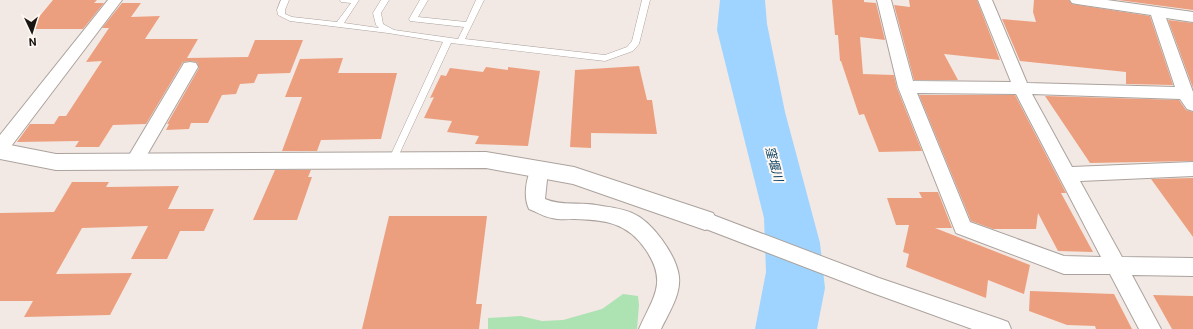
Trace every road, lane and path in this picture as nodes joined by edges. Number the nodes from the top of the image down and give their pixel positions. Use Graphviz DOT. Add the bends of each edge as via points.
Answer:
graph roads {
  1 [pos="115,0"];
  2 [pos="285,0"];
  3 [pos="344,0"];
  4 [pos="385,0"];
  5 [pos="424,0"];
  6 [pos="480,0"];
  7 [pos="645,0"];
  8 [pos="884,0"];
  9 [pos="985,0"];
  10 [pos="1077,0"];
  11 [pos="1173,0"];
  12 [pos="1157,12"];
  13 [pos="1187,16"];
  14 [pos="339,25"];
  15 [pos="468,26"];
  16 [pos="392,32"];
  17 [pos="448,40"];
  18 [pos="460,42"];
  19 [pos="190,67"];
  20 [pos="906,87"];
  21 [pos="1021,88"];
  22 [pos="1189,99"];
  23 [pos="0,150"];
  24 [pos="392,161"];
  25 [pos="134,162"];
  26 [pos="1193,169"];
  27 [pos="538,170"];
  28 [pos="1067,174"];
  29 [pos="705,220"];
  30 [pos="1116,267"];
  31 [pos="1193,267"];
  32 [pos="650,329"];
  33 [pos="1000,329"];
  34 [pos="1150,329"];
  1 -- 23 [label="street"];
  2 -- 14 [label="lane" via="282,15 290,19"];
  3 -- 14 [label="lane" via="356,1"];
  4 -- 16 [label="lane" via="377,13 380,25"];
  5 -- 15 [label="lane" via="413,19"];
  6 -- 15 [label="lane"];
  7 -- 18 [label="lane" via="636,42 630,49 604,58"];
  8 -- 20 [label="street"];
  9 -- 21 [label="street"];
  10 -- 12 [label="street"];
  11 -- 13 [label="street"];
  12 -- 13 [label="street"];
  12 -- 22 [label="street"];
  14 -- 16 [label="lane"];
  15 -- 18 [label="lane"];
  16 -- 17 [label="lane"];
  17 -- 18 [label="lane"];
  17 -- 24 [label="lane"];
  19 -- 25 [label="street"];
  20 -- 21 [label="street"];
  20 -- 30 [label="street" via="963,227 1064,265"];
  21 -- 22 [label="street"];
  21 -- 28 [label="street"];
  23 -- 25 [label="street" via="56,162"];
  24 -- 25 [label="street"];
  24 -- 27 [label="street" via="486,160"];
  26 -- 28 [label="street"];
  27 -- 29 [label="street" via="574,176"];
  27 -- 32 [label="street" via="536,204 553,210 594,212 627,219 647,235 663,258 669,278 665,298"];
  28 -- 30 [label="street"];
  29 -- 33 [label="street" via="877,286"];
  30 -- 31 [label="street"];
  30 -- 34 [label="street"];
}
